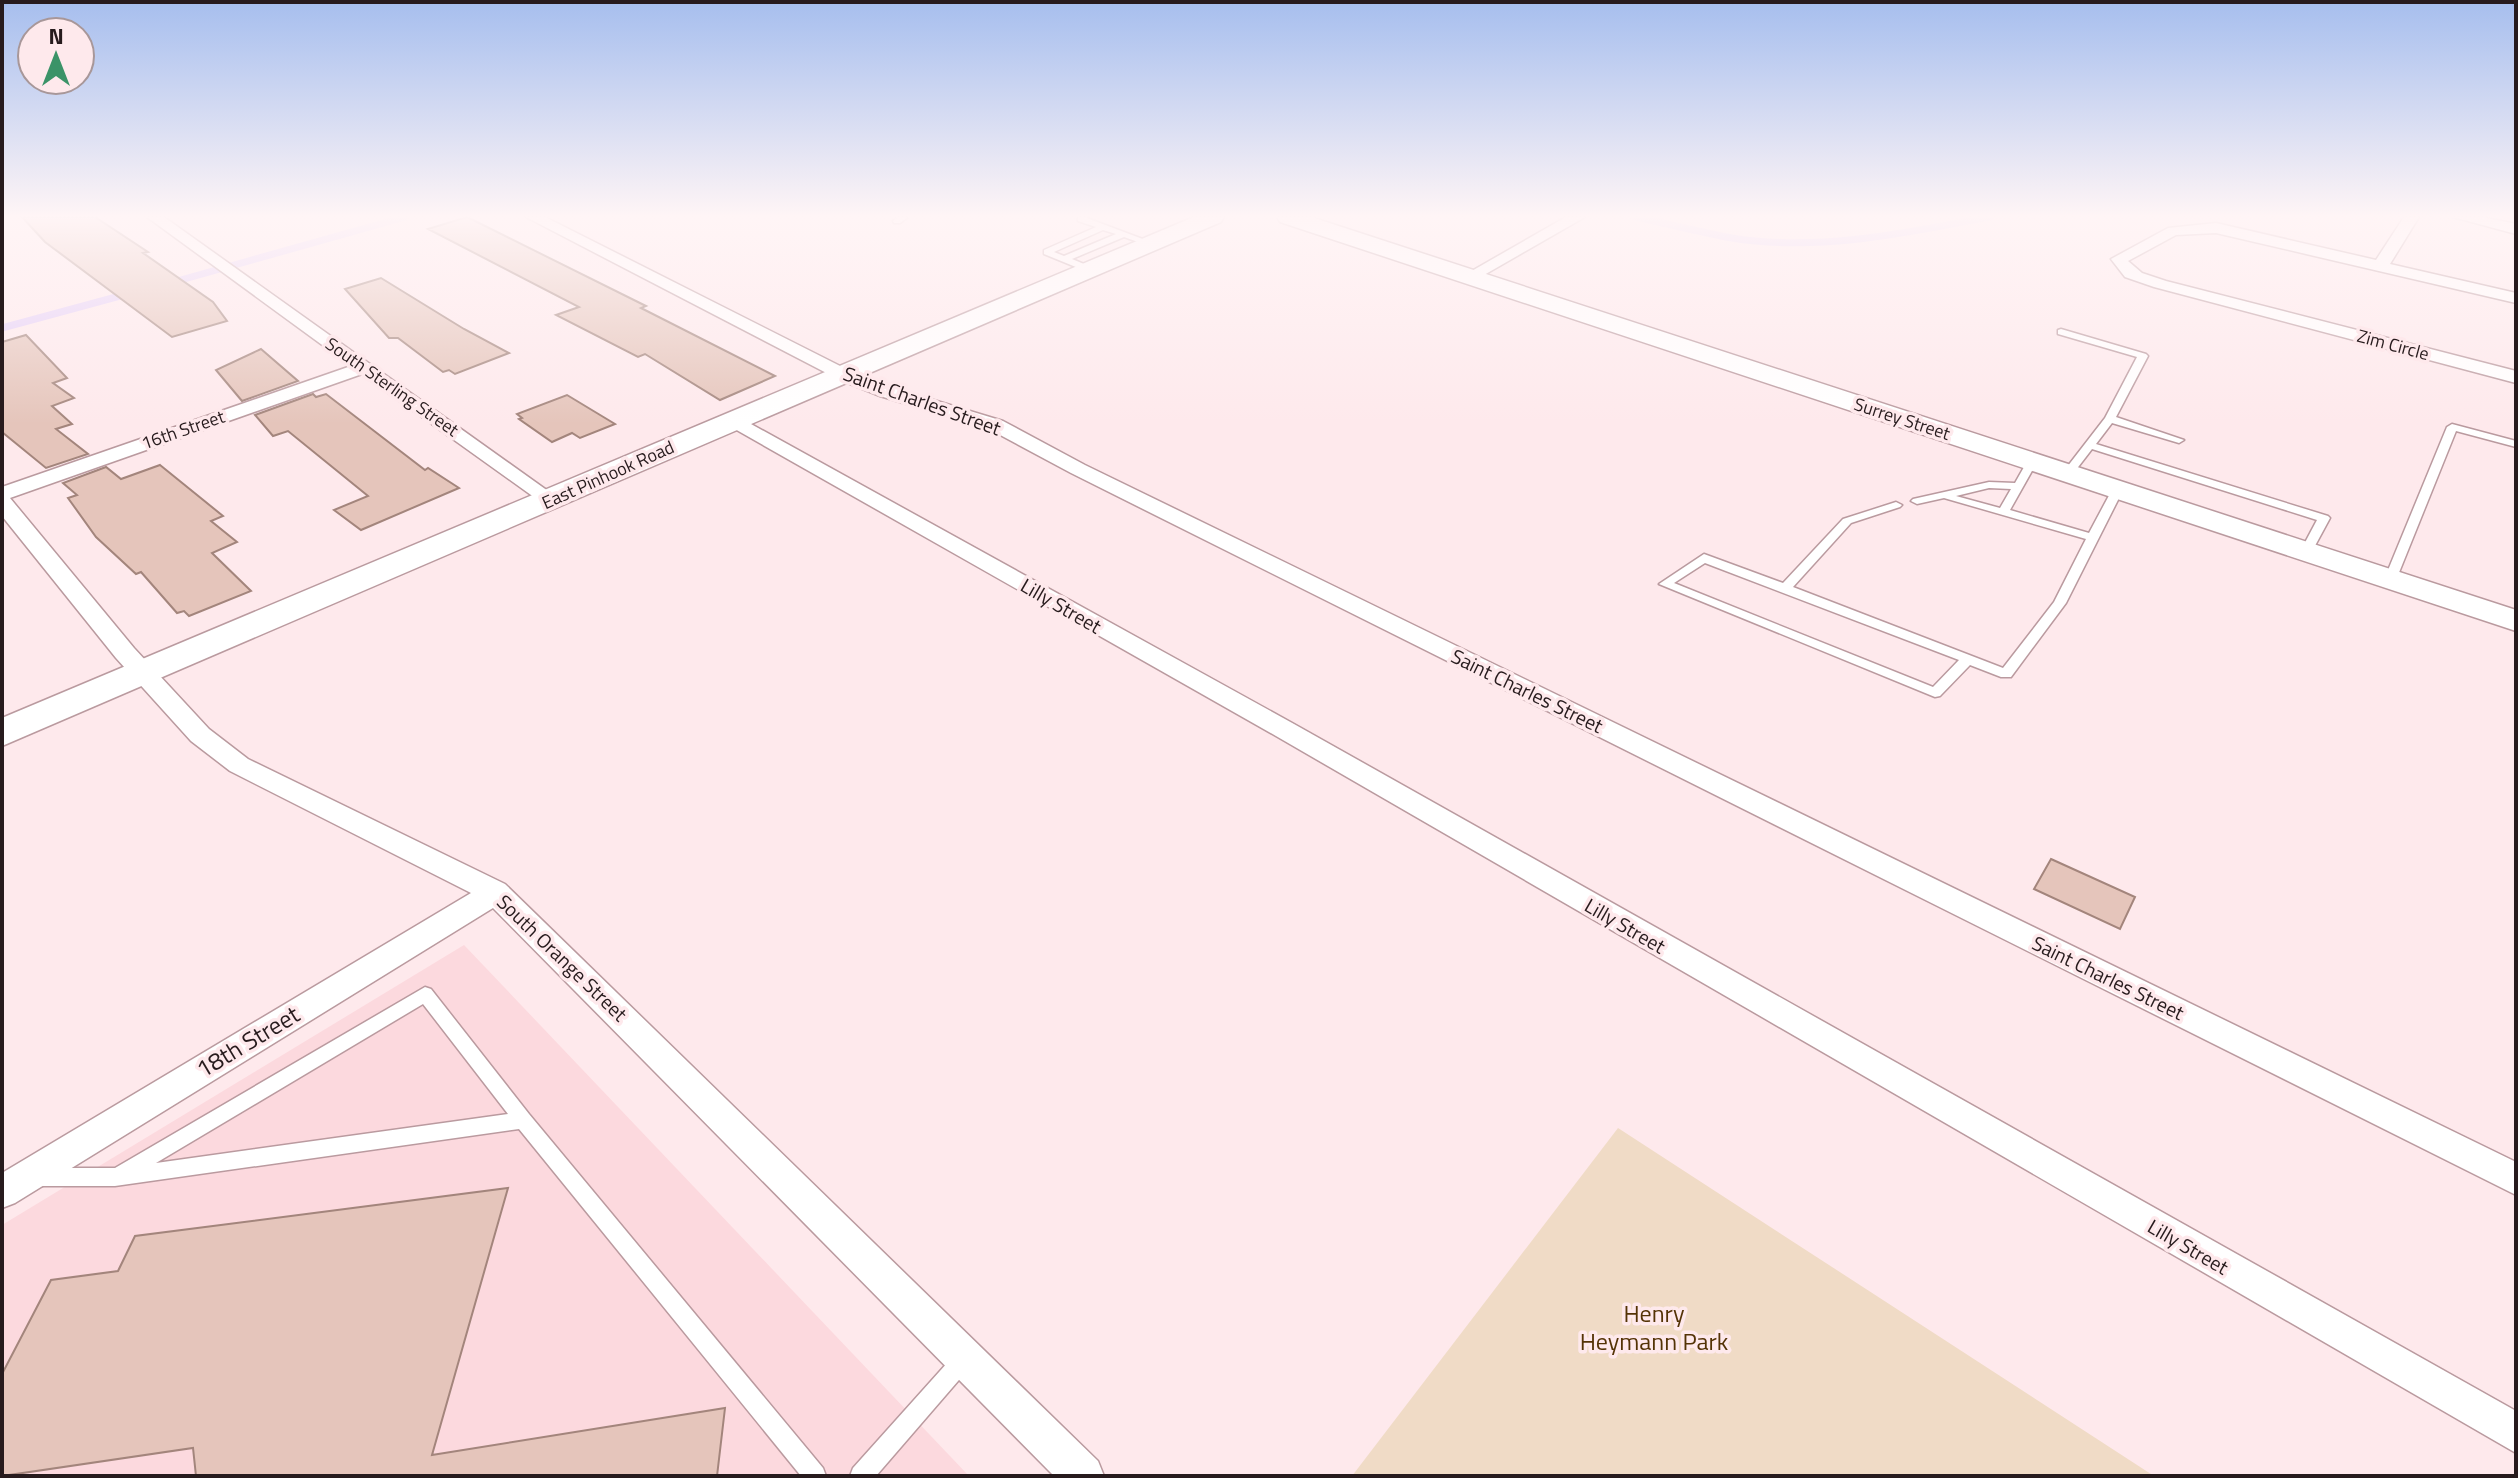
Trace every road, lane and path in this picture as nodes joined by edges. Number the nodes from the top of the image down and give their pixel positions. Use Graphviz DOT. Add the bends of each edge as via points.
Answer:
graph roads {
  1 [pos="251,286"];
  2 [pos="669,286"];
  3 [pos="1057,286"];
  4 [pos="1501,286"];
  5 [pos="2168,286"];
  6 [pos="2465,286"];
  7 [pos="2516,298"];
  8 [pos="2061,332"];
  9 [pos="365,367"];
  10 [pos="844,375"];
  11 [pos="2516,377"];
  12 [pos="2110,419"];
  13 [pos="733,420"];
  14 [pos="2179,440"];
  15 [pos="2516,444"];
  16 [pos="2090,445"];
  17 [pos="2032,462"];
  18 [pos="2068,473"];
  19 [pos="2018,486"];
  20 [pos="2117,490"];
  21 [pos="2,494"];
  22 [pos="1944,496"];
  23 [pos="552,501"];
  24 [pos="1917,501"];
  25 [pos="2,502"];
  26 [pos="1896,505"];
  27 [pos="2003,512"];
  28 [pos="2094,538"];
  29 [pos="2306,552"];
  30 [pos="2390,580"];
  31 [pos="1785,588"];
  32 [pos="2516,621"];
  33 [pos="1967,660"];
  34 [pos="142,672"];
  35 [pos="2,733"];
  36 [pos="495,892"];
  37 [pos="523,1120"];
  38 [pos="115,1177"];
  39 [pos="2516,1179"];
  40 [pos="14,1184"];
  41 [pos="965,1358"];
  42 [pos="2516,1433"];
  43 [pos="815,1476"];
  44 [pos="861,1476"];
  45 [pos="1083,1476"];
  1 -- 9 [label="street, South Sterling Street"];
  2 -- 10 [label="street, Saint Charles Street"];
  3 -- 10 [label="main road, East Pinhook Road"];
  4 -- 17 [label="main road, Surrey Street"];
  5 -- 11 [label="street, Zim Circle"];
  6 -- 7 [label="street, Zim Circle"];
  8 -- 12 [label="lane" via="2143,356"];
  9 -- 21 [label="street, 16th Street"];
  9 -- 23 [label="street, South Sterling Street"];
  10 -- 13 [label="main road, East Pinhook Road"];
  10 -- 39 [label="street, Saint Charles Street" via="996,425"];
  12 -- 14 [label="lane"];
  12 -- 16 [label="lane"];
  13 -- 23 [label="main road, East Pinhook Road"];
  13 -- 42 [label="street, Lilly Street"];
  15 -- 30 [label="lane" via="2452,427"];
  16 -- 18 [label="lane"];
  16 -- 29 [label="lane" via="2324,518"];
  17 -- 18 [label="main road, Surrey Street"];
  17 -- 19 [label="lane"];
  18 -- 20 [label="main road, Surrey Street"];
  19 -- 22 [label="lane" via="1989,485"];
  19 -- 27 [label="lane"];
  20 -- 28 [label="lane"];
  20 -- 29 [label="main road, Surrey Street"];
  22 -- 24 [label="lane"];
  22 -- 27 [label="lane"];
  23 -- 34 [label="main road, East Pinhook Road"];
  25 -- 34 [label="street, South Orange Street"];
  26 -- 31 [label="lane" via="1847,521"];
  27 -- 28 [label="lane"];
  28 -- 33 [label="lane" via="2060,603 2006,674"];
  29 -- 30 [label="main road, Surrey Street"];
  30 -- 32 [label="main road, Surrey Street"];
  31 -- 33 [label="lane"];
  31 -- 33 [label="lane" via="1704,558 1665,584 1935,693"];
  34 -- 35 [label="main road, East Pinhook Road"];
  34 -- 36 [label="street, South Orange Street" via="200,735 239,765"];
  36 -- 40 [label="street, 18th Street"];
  36 -- 41 [label="street, South Orange Street"];
  37 -- 38 [label="lane"];
  37 -- 38 [label="lane" via="425,994"];
  37 -- 43 [label="lane"];
  38 -- 40 [label="lane"];
  41 -- 44 [label="lane"];
  41 -- 45 [label="street, South Orange Street"];
}
